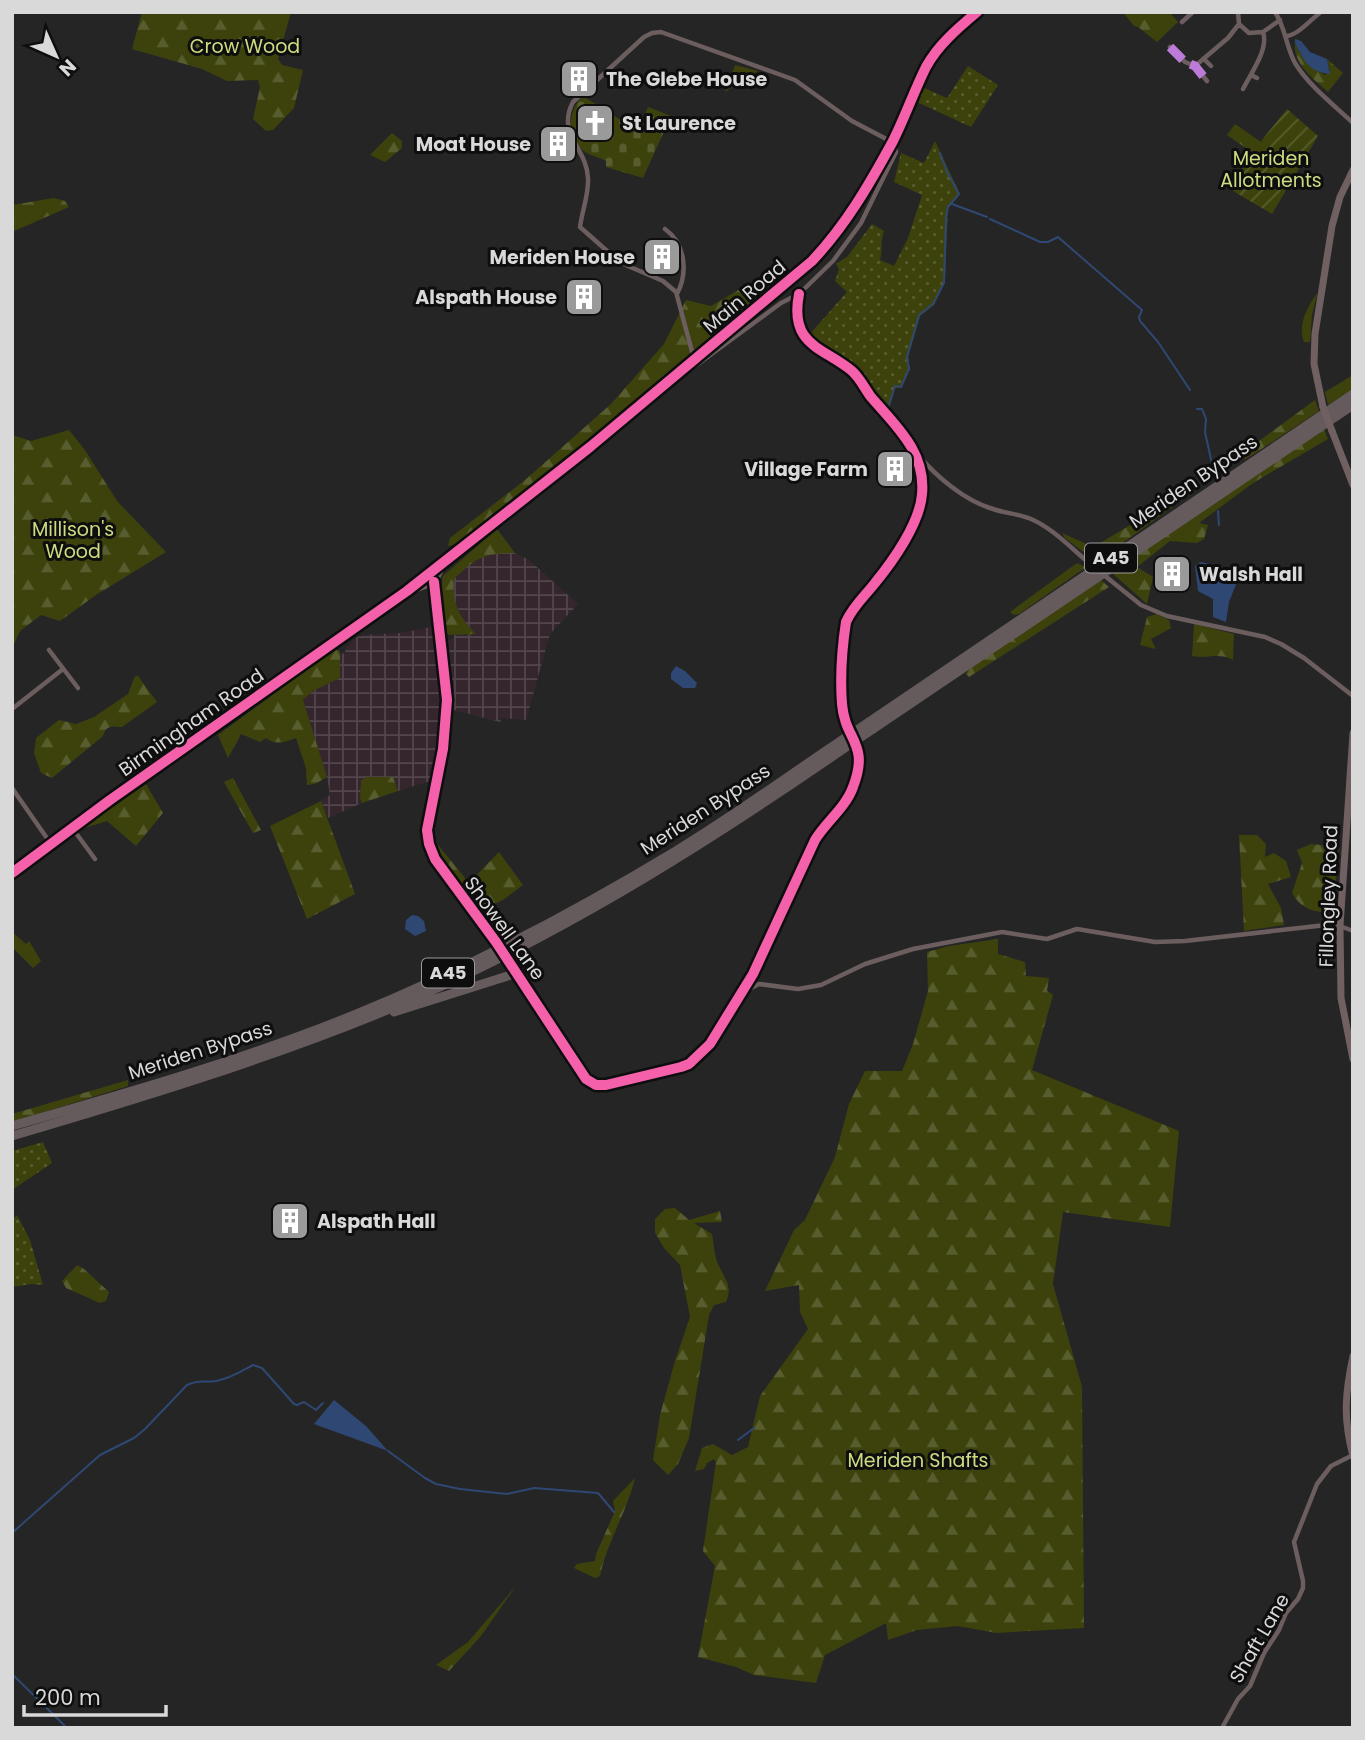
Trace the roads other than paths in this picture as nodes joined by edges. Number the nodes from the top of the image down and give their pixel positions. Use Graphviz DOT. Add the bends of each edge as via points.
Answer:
graph roads {
  1 [pos="977,12"];
  2 [pos="1193,12"];
  3 [pos="1238,12"];
  4 [pos="1275,12"];
  5 [pos="1321,12"];
  6 [pos="1280,20"];
  7 [pos="1182,22"];
  8 [pos="1239,24"];
  9 [pos="1263,32"];
  10 [pos="1287,36"];
  11 [pos="1170,47"];
  12 [pos="1204,59"];
  13 [pos="1195,66"];
  14 [pos="1211,66"];
  15 [pos="1251,75"];
  16 [pos="1257,78"];
  17 [pos="1207,81"];
  18 [pos="1243,89"];
  19 [pos="1353,123"];
  20 [pos="893,140"];
  21 [pos="1353,170"];
  22 [pos="665,229"];
  23 [pos="799,294"];
  24 [pos="677,295"];
  25 [pos="692,362"];
  26 [pos="1353,394"];
  27 [pos="1353,405"];
  28 [pos="915,451"];
  29 [pos="927,466"];
  30 [pos="920,467"];
  31 [pos="1353,485"];
  32 [pos="430,580"];
  33 [pos="49,650"];
  34 [pos="63,669"];
  35 [pos="78,688"];
  36 [pos="1353,696"];
  37 [pos="12,709"];
  38 [pos="871,726"];
  39 [pos="1353,733"];
  40 [pos="847,741"];
  41 [pos="12,788"];
  42 [pos="72,828"];
  43 [pos="51,844"];
  44 [pos="95,859"];
  45 [pos="12,873"];
  46 [pos="1340,926"];
  47 [pos="1353,931"];
  48 [pos="517,973"];
  49 [pos="752,974"];
  50 [pos="759,984"];
  51 [pos="743,993"];
  52 [pos="376,1015"];
  53 [pos="1353,1059"];
  54 [pos="12,1126"];
  55 [pos="12,1136"];
  56 [pos="1353,1356"];
  57 [pos="1353,1455"];
  58 [pos="1222,1728"];
  1 -- 20 [label="main road, Main Road" via="927,66"];
  2 -- 7 [label="street"];
  3 -- 8 [label="street"];
  4 -- 6 [label="street"];
  5 -- 10 [label="street" via="1295,35"];
  6 -- 9 [label="street"];
  6 -- 10 [label="street"];
  8 -- 9 [label="street" via="1249,33"];
  8 -- 12 [label="street"];
  9 -- 15 [label="street" via="1263,47"];
  10 -- 19 [label="street" via="1301,71"];
  11 -- 13 [label="street"];
  12 -- 13 [label="street"];
  12 -- 14 [label="street"];
  13 -- 17 [label="street"];
  15 -- 16 [label="street"];
  15 -- 18 [label="street"];
  20 -- 23 [label="street" via="896,152 861,223"];
  20 -- 24 [label="street" via="852,121 795,80 660,32 644,37 568,111 568,130 587,169 580,226 615,258 663,281"];
  20 -- 25 [label="main road, Main Road" via="857,206 832,240"];
  21 -- 31 [label="main road, bridge" via="1336,211 1317,315 1314,364 1323,407"];
  22 -- 24 [label="street" via="683,253 684,276"];
  23 -- 25 [label="street" via="698,364"];
  23 -- 28 [label="street" via="799,318 806,338 855,374"];
  24 -- 25 [label="street"];
  25 -- 32 [label="main road, Main Road" via="462,547"];
  26 -- 38 [label="highway, Meriden Bypass / A45"];
  27 -- 38 [label="highway, Meriden Bypass / A45"];
  28 -- 29 [label="street"];
  28 -- 30 [label="street, Showell Lane"];
  29 -- 30 [label="street"];
  29 -- 36 [label="street, bridge" via="991,509 1048,529 1141,605 1167,616 1282,644"];
  30 -- 49 [label="street, Showell Lane" via="922,494 915,518 894,559 846,622 842,706 860,764 853,789 814,840"];
  32 -- 42 [label="main road, Birmingham Road" via="391,602"];
  32 -- 48 [label="main road, Showell Lane, bridge" via="436,593 447,700 443,750 428,816 429,844 445,875"];
  33 -- 34 [label="street"];
  34 -- 35 [label="street"];
  34 -- 37 [label="street"];
  38 -- 40 [label="highway, Meriden Bypass / A45, bridge"];
  39 -- 46 [label="main road, Fillongley Road"];
  40 -- 52 [label="highway, Meriden Bypass / A45" via="706,842 636,885 537,939"];
  40 -- 54 [label="highway, Meriden Bypass / A45" via="676,851 546,925 446,974 303,1035"];
  41 -- 43 [label="street"];
  42 -- 43 [label="main road, Birmingham Road"];
  42 -- 44 [label="street"];
  43 -- 45 [label="main road, Birmingham Road"];
  46 -- 47 [label="street"];
  46 -- 50 [label="street" via="1155,942 1077,929 1047,939 1002,932 913,949 821,985 798,989"];
  46 -- 53 [label="main road, Fillongley Road" via="1341,998"];
  48 -- 51 [label="street, Showell Lane" via="582,1074 598,1085 689,1064 710,1044"];
  48 -- 52 [label="highway"];
  49 -- 50 [label="street"];
  49 -- 51 [label="street, Showell Lane"];
  50 -- 51 [label="street"];
  52 -- 55 [label="highway, Meriden Bypass / A45" via="213,1076"];
  56 -- 57 [label="main road" via="1344,1414"];
  57 -- 58 [label="street, Shaft Lane" via="1331,1466 1317,1484 1294,1542 1303,1581 1300,1594"];
}
